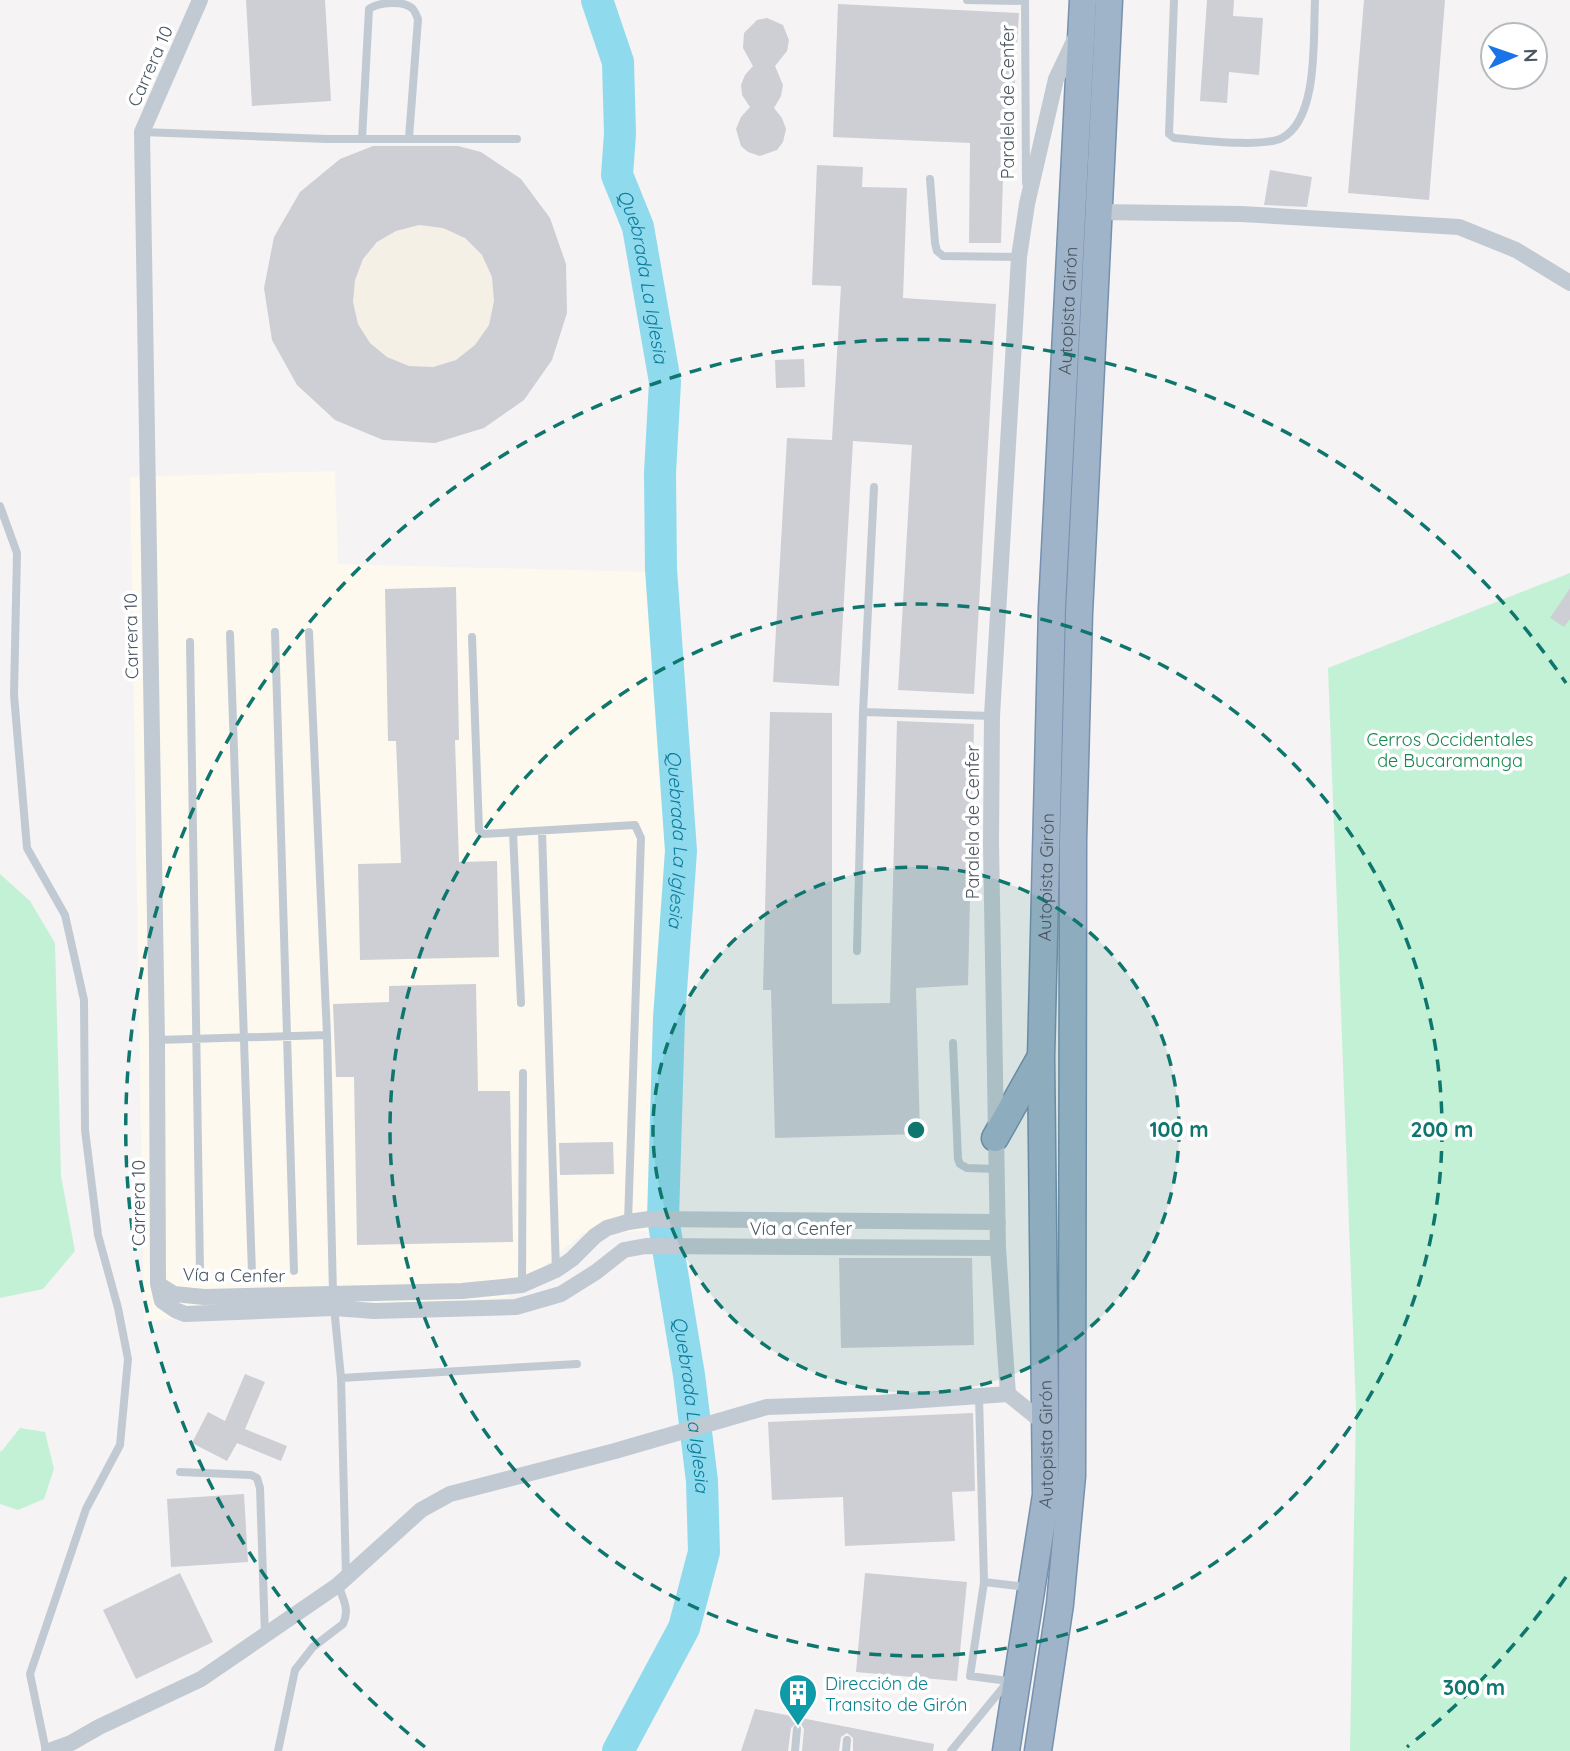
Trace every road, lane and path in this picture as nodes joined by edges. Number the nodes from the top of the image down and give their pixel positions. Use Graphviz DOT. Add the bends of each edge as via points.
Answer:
graph roads {
  1 [pos="200,0"];
  2 [pos="967,0"];
  3 [pos="1025,0"];
  4 [pos="1110,0"];
  5 [pos="1174,0"];
  6 [pos="1315,0"];
  7 [pos="1082,13"];
  8 [pos="142,132"];
  9 [pos="409,138"];
  10 [pos="362,139"];
  11 [pos="517,139"];
  12 [pos="930,179"];
  13 [pos="1027,204"];
  14 [pos="1099,212"];
  15 [pos="1019,257"];
  16 [pos="1570,283"];
  17 [pos="874,488"];
  18 [pos="0,506"];
  19 [pos="275,632"];
  20 [pos="309,632"];
  21 [pos="230,634"];
  22 [pos="472,637"];
  23 [pos="190,642"];
  24 [pos="863,712"];
  25 [pos="992,716"];
  26 [pos="542,831"];
  27 [pos="513,833"];
  28 [pos="857,951"];
  29 [pos="521,1003"];
  30 [pos="288,1035"];
  31 [pos="327,1035"];
  32 [pos="245,1037"];
  33 [pos="196,1039"];
  34 [pos="157,1040"];
  35 [pos="953,1043"];
  36 [pos="1041,1057"];
  37 [pos="523,1073"];
  38 [pos="995,1138"];
  39 [pos="996,1169"];
  40 [pos="628,1222"];
  41 [pos="998,1222"];
  42 [pos="998,1248"];
  43 [pos="556,1270"];
  44 [pos="294,1271"];
  45 [pos="200,1272"];
  46 [pos="252,1273"];
  47 [pos="158,1284"];
  48 [pos="522,1285"];
  49 [pos="334,1301"];
  50 [pos="577,1364"];
  51 [pos="341,1378"];
  52 [pos="1007,1394"];
  53 [pos="979,1396"];
  54 [pos="1045,1424"];
  55 [pos="180,1472"];
  56 [pos="342,1580"];
  57 [pos="984,1582"];
  58 [pos="1031,1587"];
  59 [pos="265,1635"];
  60 [pos="1013,1677"];
  61 [pos="797,1729"];
  62 [pos="847,1740"];
  63 [pos="48,1751"];
  64 [pos="278,1751"];
  65 [pos="795,1751"];
  66 [pos="846,1751"];
  67 [pos="951,1751"];
  68 [pos="1006,1751"];
  69 [pos="1038,1751"];
  1 -- 8 [label="street, Carrera 10"];
  2 -- 3 [label="lane"];
  3 -- 13 [label="lane, Paralela de Cenfer"];
  4 -- 14 [label="highway, Autopista Girón"];
  5 -- 6 [label="lane" via="1169,134 1259,143 1282,138 1298,126 1310,89"];
  7 -- 13 [label="street, Paralela de Cenfer" via="1056,79"];
  7 -- 36 [label="highway, Autopista Girón" via="1052,608"];
  8 -- 10 [label="lane"];
  8 -- 34 [label="street, Carrera 10"];
  9 -- 10 [label="lane"];
  9 -- 10 [label="lane" via="418,19 406,4 377,3 369,9"];
  9 -- 11 [label="lane"];
  12 -- 15 [label="lane" via="937,251 943,256"];
  13 -- 15 [label="street, Paralela de Cenfer"];
  14 -- 16 [label="street" via="1241,214 1459,227 1516,250"];
  14 -- 69 [label="highway, Autopista Girón" via="1073,840 1072,1476 1060,1604"];
  15 -- 25 [label="street, Paralela de Cenfer"];
  17 -- 24 [label="lane"];
  18 -- 63 [label="lane" via="17,553 14,695 27,848 65,915 84,1000 85,1130 98,1235 128,1359 120,1446 86,1509 30,1674"];
  19 -- 30 [label="lane"];
  20 -- 31 [label="lane"];
  21 -- 32 [label="lane"];
  22 -- 27 [label="lane" via="478,825 483,834"];
  23 -- 33 [label="lane"];
  24 -- 25 [label="lane"];
  24 -- 28 [label="lane"];
  25 -- 38 [label="street, Paralela de Cenfer"];
  26 -- 27 [label="lane"];
  26 -- 40 [label="lane" via="635,825 641,838"];
  26 -- 43 [label="lane"];
  27 -- 29 [label="lane"];
  30 -- 31 [label="lane"];
  30 -- 32 [label="lane"];
  30 -- 44 [label="lane"];
  31 -- 49 [label="lane"];
  32 -- 33 [label="lane"];
  32 -- 46 [label="lane"];
  33 -- 34 [label="lane"];
  33 -- 45 [label="lane"];
  34 -- 47 [label="street, Carrera 10"];
  35 -- 39 [label="lane" via="958,1159 967,1168"];
  36 -- 38 [label="highway"];
  36 -- 54 [label="highway, Autopista Girón"];
  37 -- 48 [label="lane"];
  38 -- 39 [label="street, Paralela de Cenfer"];
  39 -- 41 [label="street, Paralela de Cenfer"];
  40 -- 41 [label="street, Vía a Cenfer"];
  40 -- 43 [label="street, Vía a Cenfer" via="607,1228"];
  41 -- 42 [label="street, Paralela de Cenfer"];
  42 -- 49 [label="street, Vía a Cenfer" via="646,1246 624,1250 561,1294 516,1307 374,1311"];
  42 -- 52 [label="street, Paralela de Cenfer"];
  43 -- 48 [label="street, Vía a Cenfer"];
  47 -- 49 [label="street, Vía a Cenfer" via="162,1301 185,1314"];
  48 -- 49 [label="street, Vía a Cenfer"];
  49 -- 51 [label="lane"];
  50 -- 51 [label="lane"];
  51 -- 56 [label="lane"];
  52 -- 53 [label="street"];
  52 -- 54 [label="street"];
  53 -- 56 [label="street" via="767,1407 450,1494 421,1510"];
  53 -- 57 [label="lane"];
  54 -- 58 [label="highway, Autopista Girón" via="1046,1495"];
  55 -- 59 [label="lane" via="257,1478"];
  56 -- 59 [label="street"];
  56 -- 64 [label="lane" via="347,1617 295,1670"];
  57 -- 58 [label="lane"];
  57 -- 60 [label="lane" via="970,1676"];
  58 -- 60 [label="highway, Autopista Girón"];
  59 -- 63 [label="street" via="201,1679"];
  60 -- 67 [label="lane"];
  60 -- 68 [label="highway, Autopista Girón"];
  61 -- 65 [label="lane"];
  62 -- 66 [label="lane"];
}
